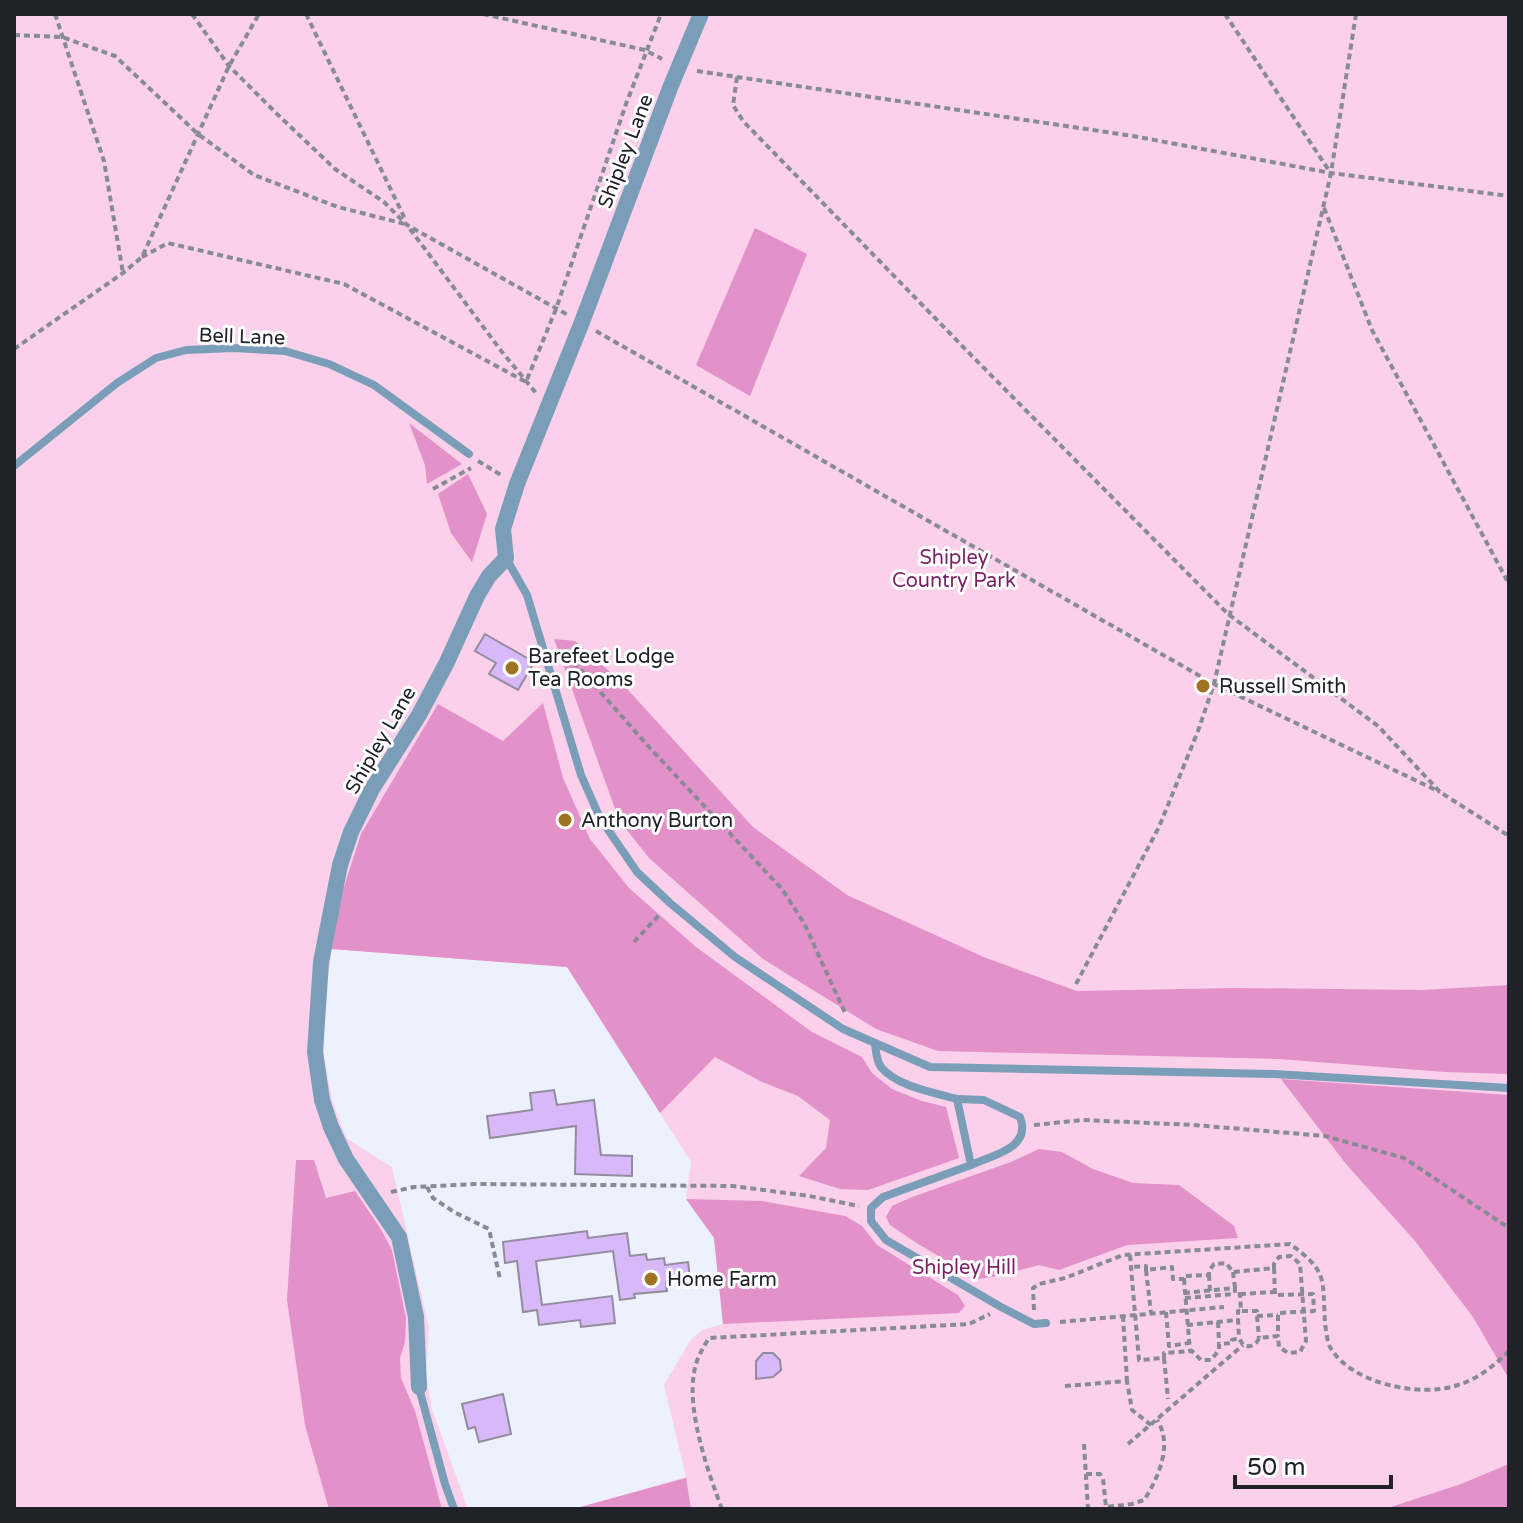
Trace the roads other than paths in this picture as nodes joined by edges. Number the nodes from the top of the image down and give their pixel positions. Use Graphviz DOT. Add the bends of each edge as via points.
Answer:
graph roads {
  1 [pos="701,14"];
  2 [pos="469,454"];
  3 [pos="14,466"];
  4 [pos="506,558"];
  5 [pos="875,1043"];
  6 [pos="1509,1088"];
  7 [pos="957,1099"];
  8 [pos="971,1165"];
  9 [pos="1046,1323"];
  10 [pos="419,1387"];
  11 [pos="454,1509"];
  1 -- 4 [label="street, Shipley Lane" via="517,484 503,529"];
  2 -- 3 [label="lane, Bell Lane" via="374,385 329,364 285,351 233,348 186,350 156,358"];
  4 -- 5 [label="lane" via="527,595 581,775 600,818 637,872 735,957 843,1029"];
  4 -- 10 [label="street, Shipley Lane" via="477,596 419,715 351,832 321,962 315,1052 322,1100 346,1159 399,1237 416,1317"];
  5 -- 6 [label="lane" via="930,1067 1274,1074"];
  5 -- 7 [label="lane" via="882,1069 912,1087"];
  7 -- 8 [label="lane"];
  7 -- 8 [label="lane" via="984,1100 1020,1117 1024,1125 1015,1145"];
  8 -- 9 [label="lane" via="883,1197 871,1208 871,1221 886,1240 1001,1307 1034,1324"];
  10 -- 11 [label="lane, Shipley Lane"];
}
